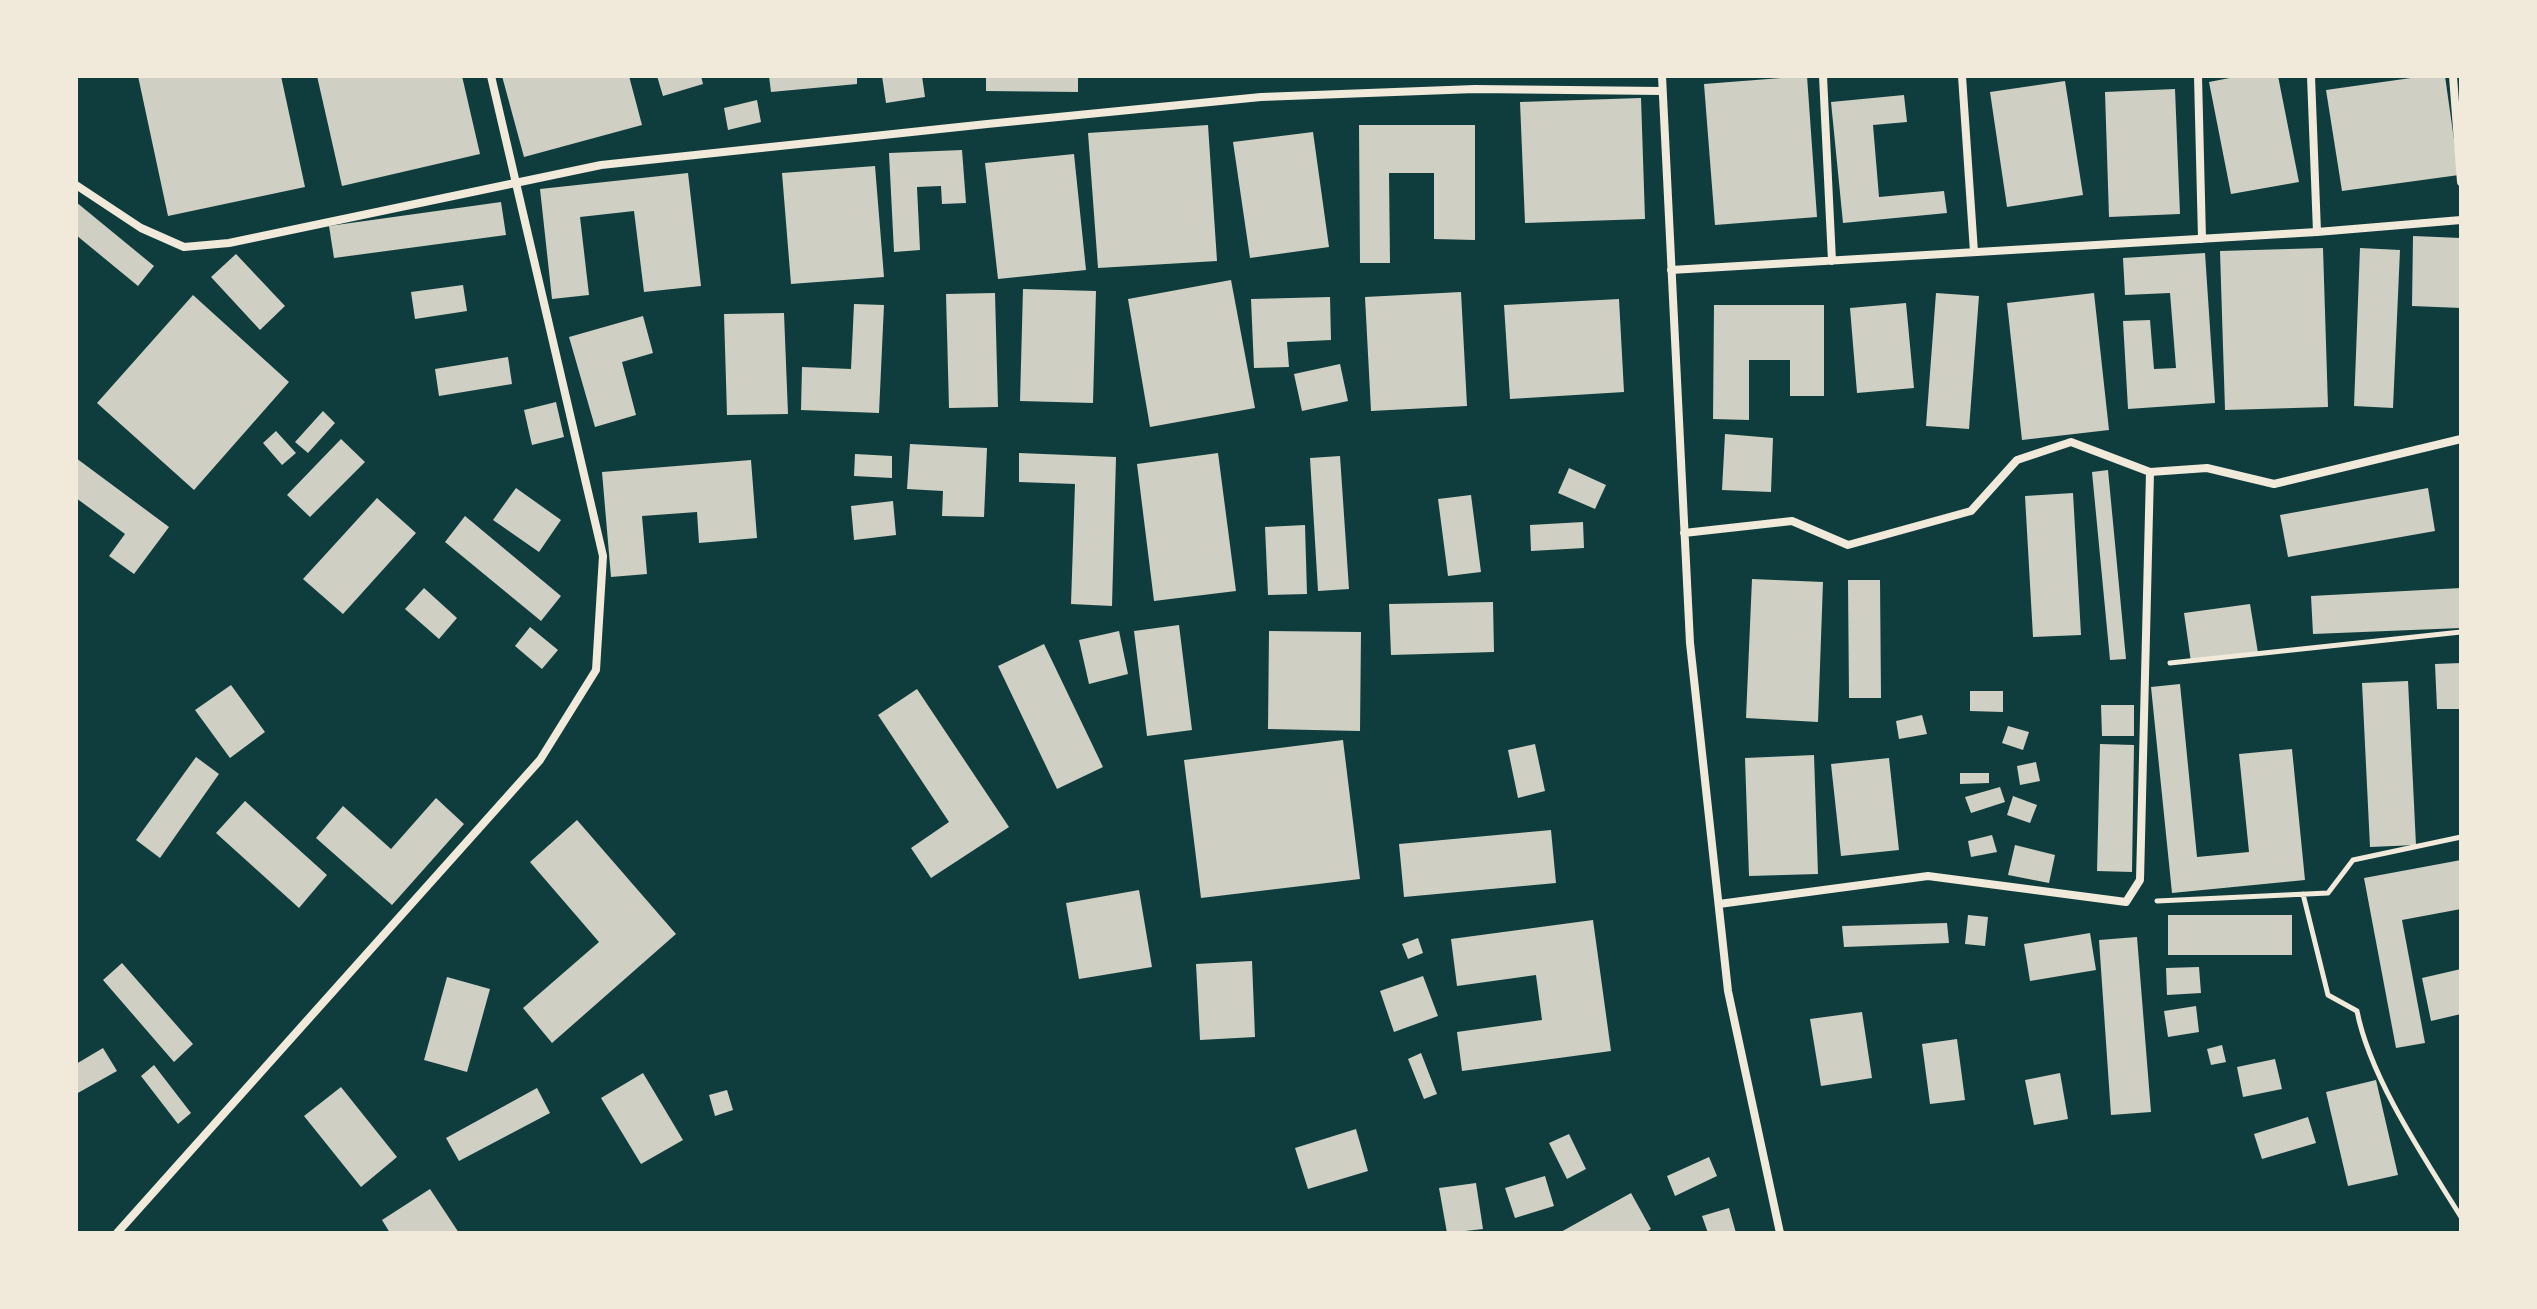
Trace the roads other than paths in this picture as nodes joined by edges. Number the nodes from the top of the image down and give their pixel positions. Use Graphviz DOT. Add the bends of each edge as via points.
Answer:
graph roads {
  1 [pos="491,76"];
  2 [pos="1662,76"];
  3 [pos="1823,76"];
  4 [pos="1962,76"];
  5 [pos="2198,76"];
  6 [pos="2311,76"];
  7 [pos="2453,76"];
  8 [pos="1662,91"];
  9 [pos="2461,182"];
  10 [pos="516,183"];
  11 [pos="76,185"];
  12 [pos="2461,220"];
  13 [pos="2317,232"];
  14 [pos="2202,239"];
  15 [pos="1974,252"];
  16 [pos="1832,261"];
  17 [pos="1671,270"];
  18 [pos="2461,439"];
  19 [pos="2150,472"];
  20 [pos="1684,533"];
  21 [pos="1719,904"];
  22 [pos="117,1233"];
  23 [pos="1780,1233"];
  1 -- 10 [label="street"];
  2 -- 8 [label="street"];
  3 -- 16 [label="street"];
  4 -- 15 [label="street"];
  5 -- 14 [label="street"];
  6 -- 13 [label="street"];
  7 -- 9 [label="street"];
  8 -- 10 [label="street" via="1475,89 1261,97 601,165"];
  8 -- 17 [label="street"];
  10 -- 11 [label="street" via="229,243 184,247 141,228"];
  10 -- 22 [label="street" via="603,556 596,670 540,760"];
  12 -- 13 [label="street"];
  13 -- 14 [label="street"];
  14 -- 15 [label="street"];
  15 -- 16 [label="street"];
  16 -- 17 [label="street"];
  17 -- 20 [label="street"];
  18 -- 19 [label="street" via="2274,484 2207,468"];
  19 -- 20 [label="street" via="2071,442 2017,460 1971,511 1848,545 1792,521"];
  19 -- 21 [label="street" via="2140,880 2126,902 1928,876"];
  20 -- 21 [label="street" via="1690,643"];
  21 -- 23 [label="street" via="1728,991"];
}
